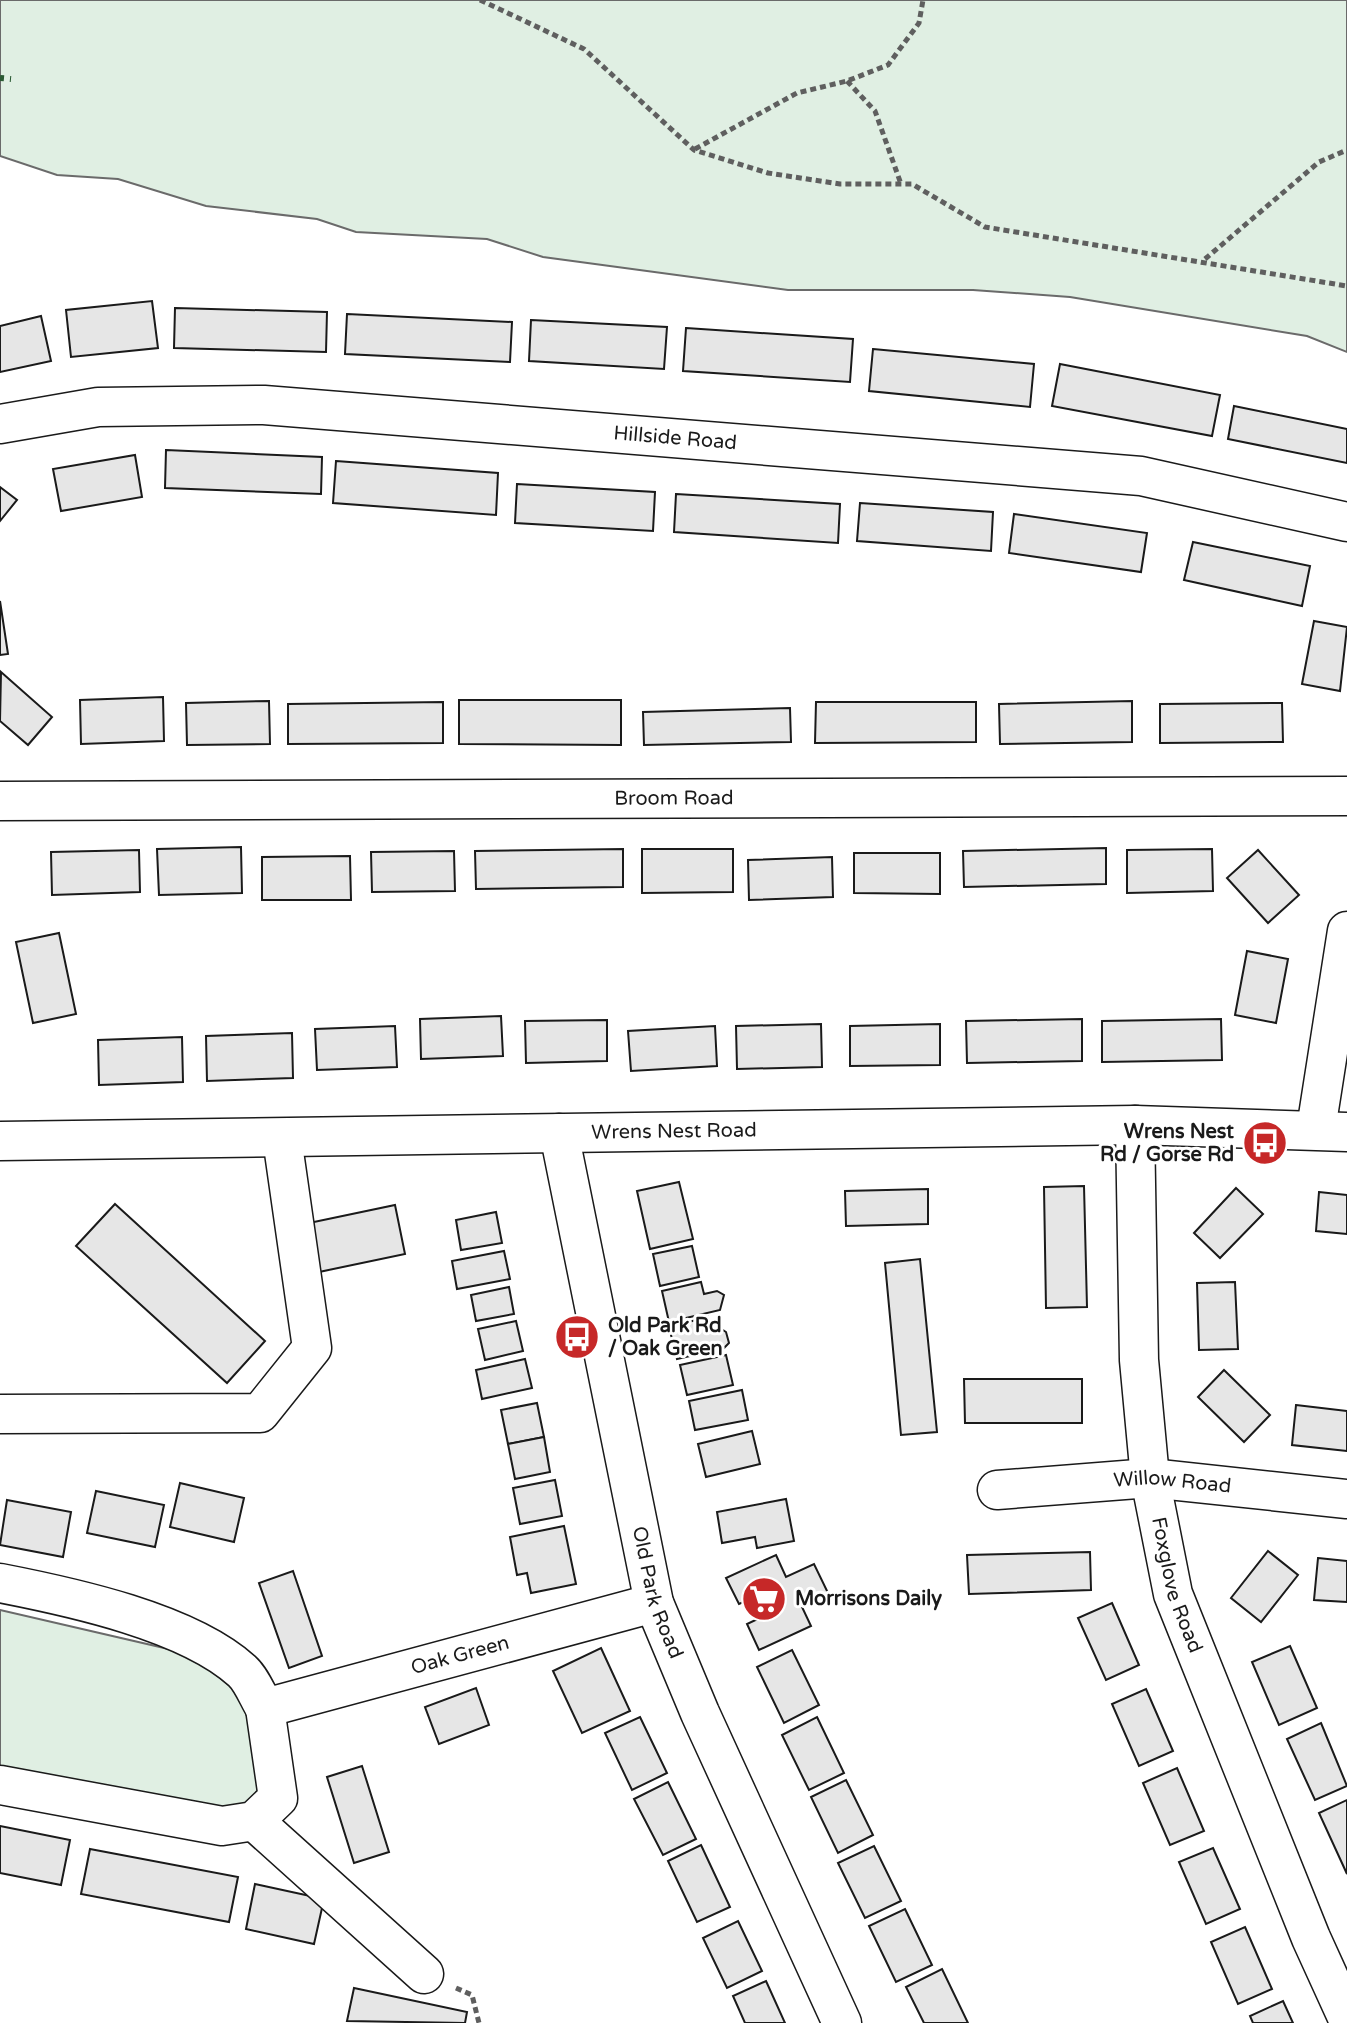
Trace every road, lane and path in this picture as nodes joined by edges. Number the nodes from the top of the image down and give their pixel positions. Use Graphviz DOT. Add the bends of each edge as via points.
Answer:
graph roads {
  1 [pos="480,0"];
  2 [pos="923,0"];
  3 [pos="847,81"];
  4 [pos="694,150"];
  5 [pos="1347,150"];
  6 [pos="901,184"];
  7 [pos="1204,260"];
  8 [pos="1347,286"];
  9 [pos="0,424"];
  10 [pos="1347,522"];
  11 [pos="1347,796"];
  12 [pos="0,801"];
  13 [pos="1347,931"];
  14 [pos="1135,1125"];
  15 [pos="1331,1131"];
  16 [pos="559,1133"];
  17 [pos="282,1138"];
  18 [pos="0,1141"];
  19 [pos="0,1414"];
  20 [pos="1150,1478"];
  21 [pos="997,1490"];
  22 [pos="1347,1499"];
  23 [pos="0,1583"];
  24 [pos="654,1603"];
  25 [pos="265,1708"];
  26 [pos="0,1785"];
  27 [pos="254,1821"];
  28 [pos="424,1974"];
  29 [pos="1347,2017"];
  30 [pos="842,2023"];
  1 -- 4 [label="path" via="584,49"];
  2 -- 3 [label="path" via="919,23 888,65"];
  3 -- 4 [label="path" via="797,93"];
  3 -- 6 [label="path" via="875,111"];
  4 -- 6 [label="path" via="768,173 840,184"];
  5 -- 7 [label="path" via="1319,162"];
  6 -- 7 [label="path" via="912,184 985,227"];
  7 -- 8 [label="path"];
  9 -- 10 [label="street, Hillside Road" via="98,407 264,405 1141,476"];
  11 -- 12 [label="street, Broom Road"];
  13 -- 15 [label="street"];
  14 -- 15 [label="street, Wrens Nest Road"];
  14 -- 16 [label="street, Wrens Nest Road"];
  14 -- 20 [label="street, Foxglove Road" via="1139,1360"];
  16 -- 17 [label="street, Wrens Nest Road"];
  16 -- 24 [label="street, Old Park Road"];
  17 -- 18 [label="street, Wrens Nest Road"];
  17 -- 19 [label="street" via="312,1348 260,1413"];
  20 -- 21 [label="street, Willow Road"];
  20 -- 22 [label="street, Willow Road"];
  20 -- 29 [label="street, Foxglove Road" via="1173,1594"];
  23 -- 25 [label="street" via="74,1597 197,1641 244,1673"];
  24 -- 25 [label="street, Oak Green"];
  24 -- 30 [label="street, Old Park Road"];
  25 -- 27 [label="street" via="278,1798"];
  26 -- 27 [label="street" via="222,1826"];
  27 -- 28 [label="street"];
}
